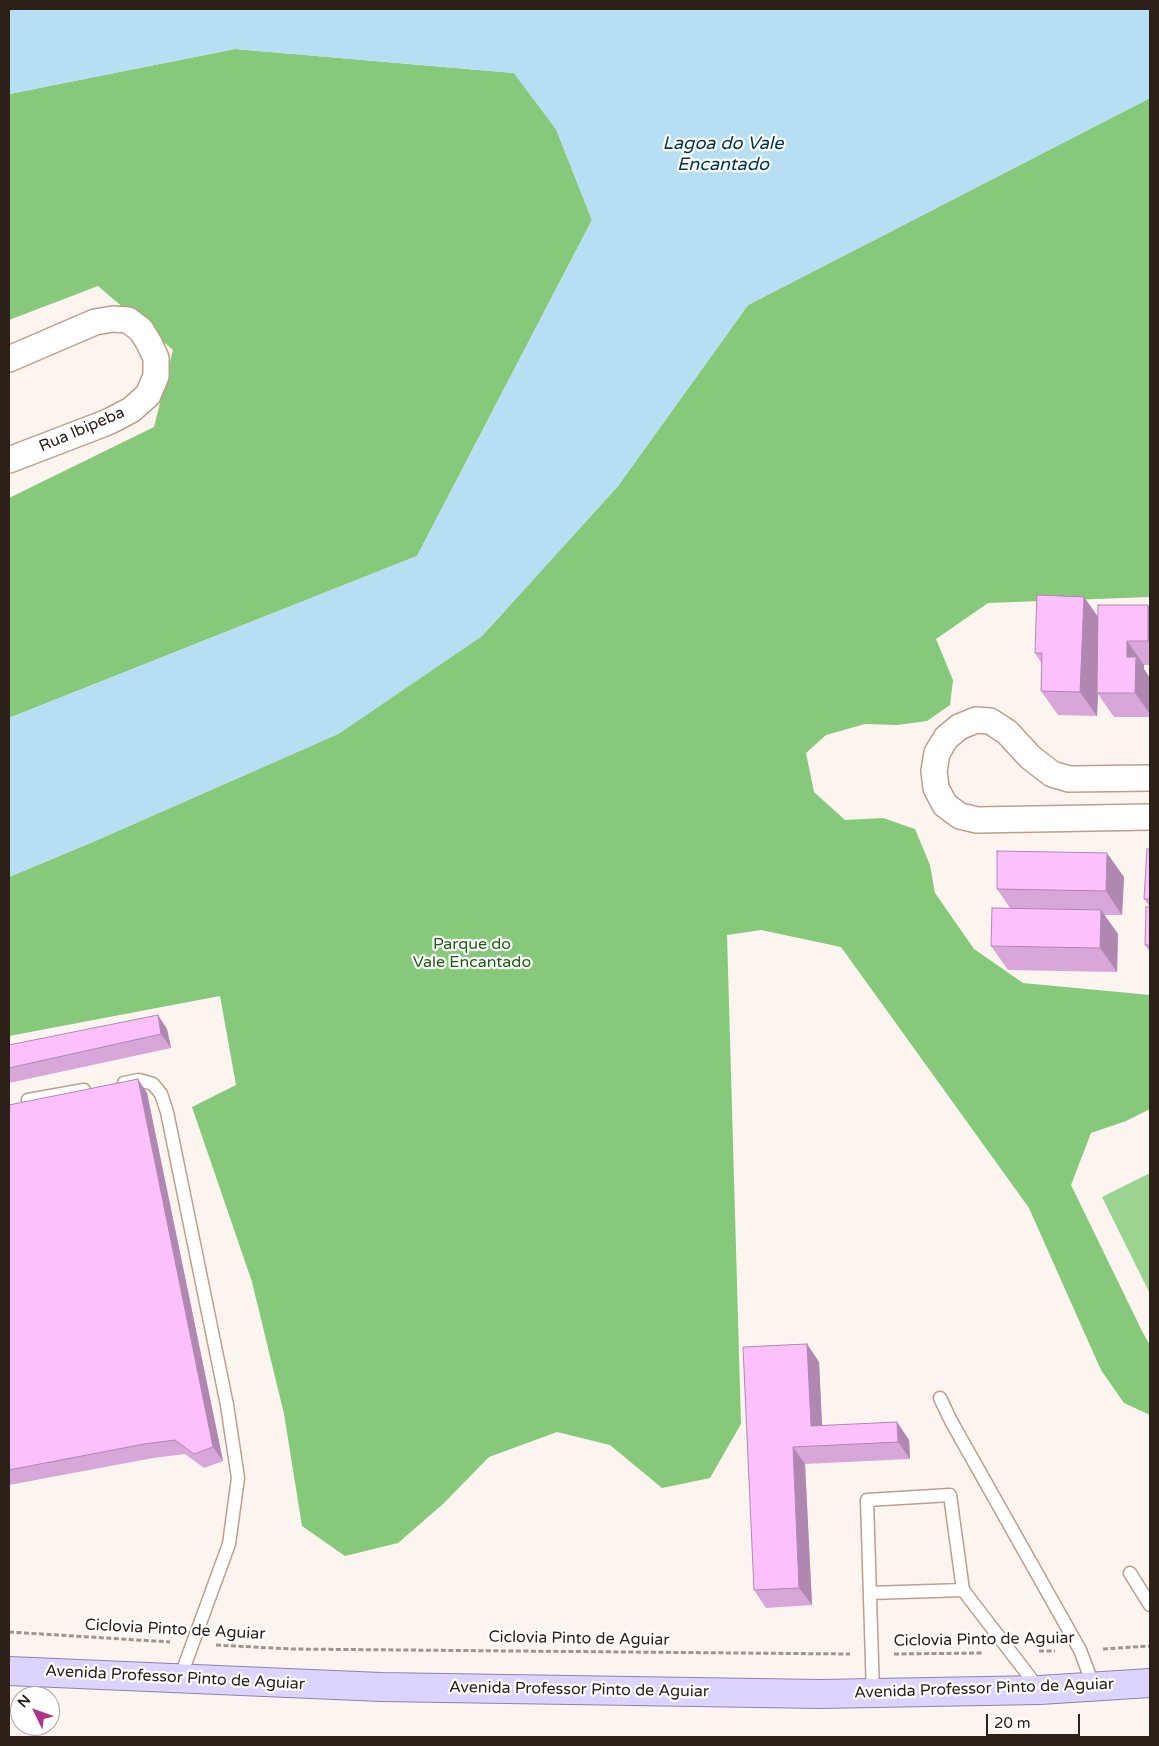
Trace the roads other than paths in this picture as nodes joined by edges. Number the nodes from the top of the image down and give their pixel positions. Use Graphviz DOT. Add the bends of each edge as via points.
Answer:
graph roads {
  1 [pos="9,359"];
  2 [pos="9,460"];
  3 [pos="1150,778"];
  4 [pos="1150,817"];
  5 [pos="112,1085"];
  6 [pos="93,1088"];
  7 [pos="28,1100"];
  8 [pos="940,1398"];
  9 [pos="1130,1573"];
  10 [pos="963,1590"];
  11 [pos="870,1593"];
  12 [pos="1150,1606"];
  13 [pos="9,1671"];
  14 [pos="180,1678"];
  15 [pos="1150,1683"];
  16 [pos="1094,1687"];
  17 [pos="1040,1690"];
  18 [pos="873,1694"];
  1 -- 2 [label="street, Rua Ibipeba" via="95,322 113,319 128,320 141,330 156,358 156,376 148,395 131,410"];
  3 -- 4 [label="street" via="1069,779 1052,774 1006,732 990,721 976,720 959,727 946,738 937,753 934,771 936,788 945,804 960,816 977,820"];
  5 -- 14 [label="lane" via="139,1080 154,1084 167,1112 227,1406 238,1478 229,1544"];
  6 -- 7 [label="lane"];
  8 -- 16 [label="lane" via="1080,1650"];
  9 -- 12 [label="lane"];
  10 -- 11 [label="lane"];
  10 -- 11 [label="lane" via="950,1495 867,1500"];
  10 -- 17 [label="lane"];
  11 -- 18 [label="lane"];
  13 -- 14 [label="main road, Avenida Professor Pinto de Aguiar"];
  14 -- 18 [label="main road, Avenida Professor Pinto de Aguiar" via="381,1687"];
  15 -- 16 [label="main road, Avenida Professor Pinto de Aguiar"];
  16 -- 17 [label="main road, Avenida Professor Pinto de Aguiar"];
  17 -- 18 [label="main road, Avenida Professor Pinto de Aguiar"];
}
